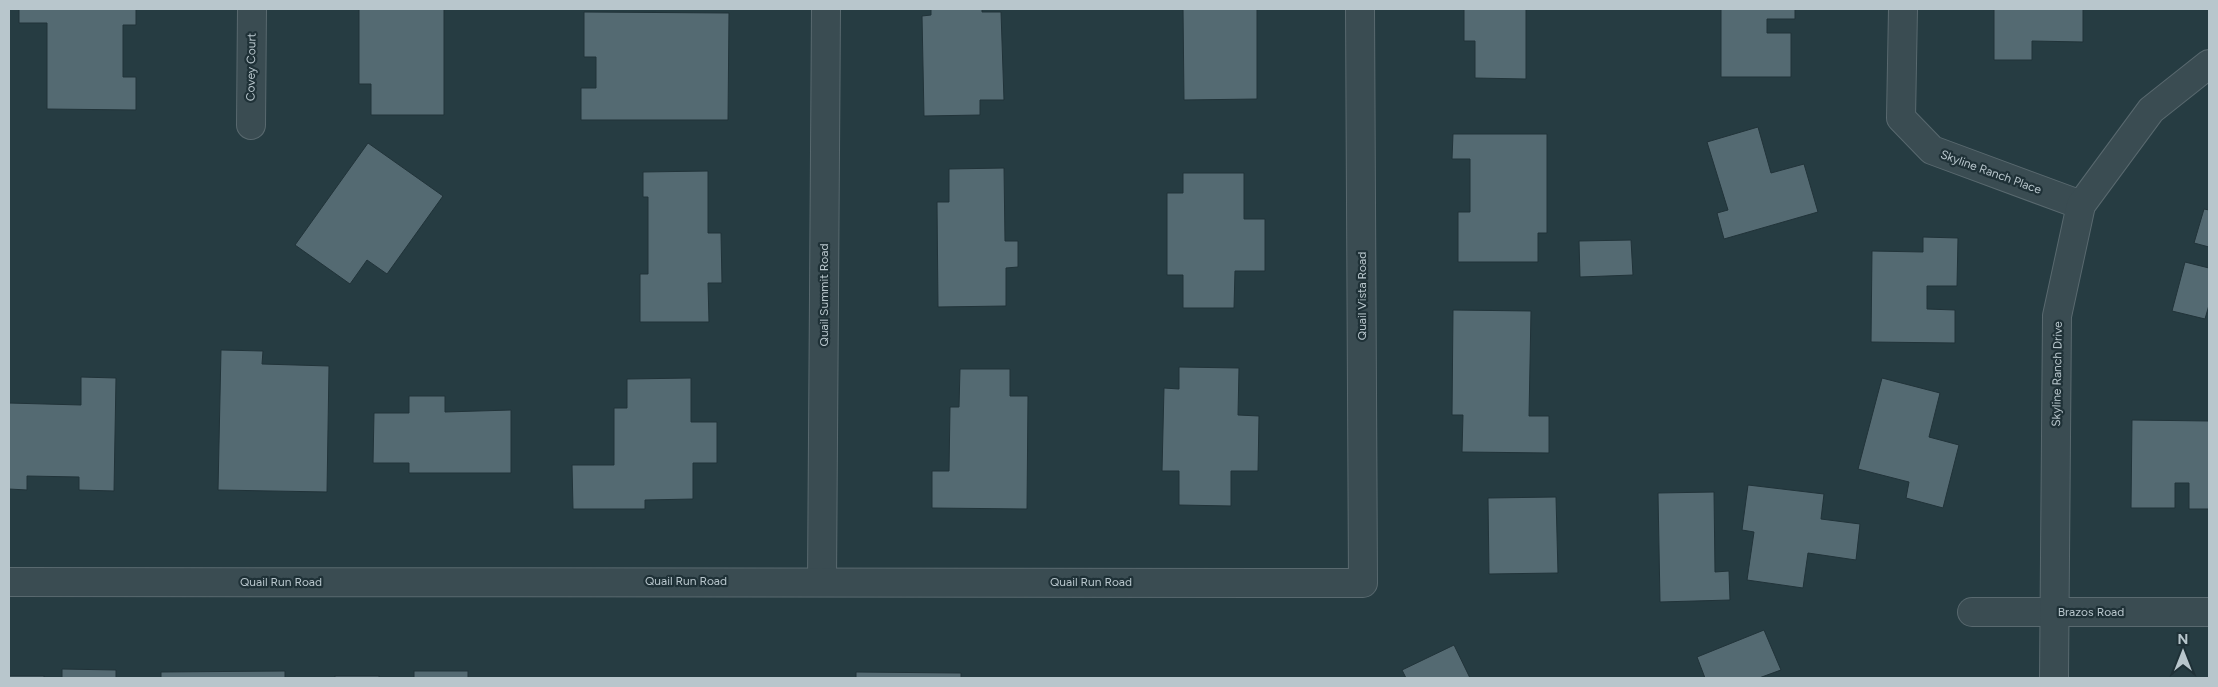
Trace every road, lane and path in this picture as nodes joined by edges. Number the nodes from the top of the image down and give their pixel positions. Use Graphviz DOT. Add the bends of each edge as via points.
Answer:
graph roads {
  1 [pos="252,9"];
  2 [pos="826,9"];
  3 [pos="1360,9"];
  4 [pos="1903,9"];
  5 [pos="2209,64"];
  6 [pos="250,126"];
  7 [pos="2081,205"];
  8 [pos="822,581"];
  9 [pos="9,582"];
  10 [pos="1363,583"];
  11 [pos="1972,612"];
  12 [pos="2055,612"];
  13 [pos="2209,612"];
  14 [pos="2054,678"];
  1 -- 6 [label="street, Covey Court"];
  2 -- 8 [label="street, Quail Summit Road"];
  3 -- 10 [label="street, Quail Vista Road"];
  4 -- 7 [label="street, Skyline Ranch Place" via="1901,118 1932,150"];
  5 -- 7 [label="street, Skyline Ranch Drive" via="2151,110"];
  7 -- 12 [label="street, Skyline Ranch Drive" via="2057,316"];
  8 -- 9 [label="street, Quail Run Road"];
  8 -- 10 [label="street, Quail Run Road"];
  11 -- 12 [label="street, Brazos Road"];
  12 -- 13 [label="street, Brazos Road"];
  12 -- 14 [label="street, Skyline Ranch Drive"];
}
